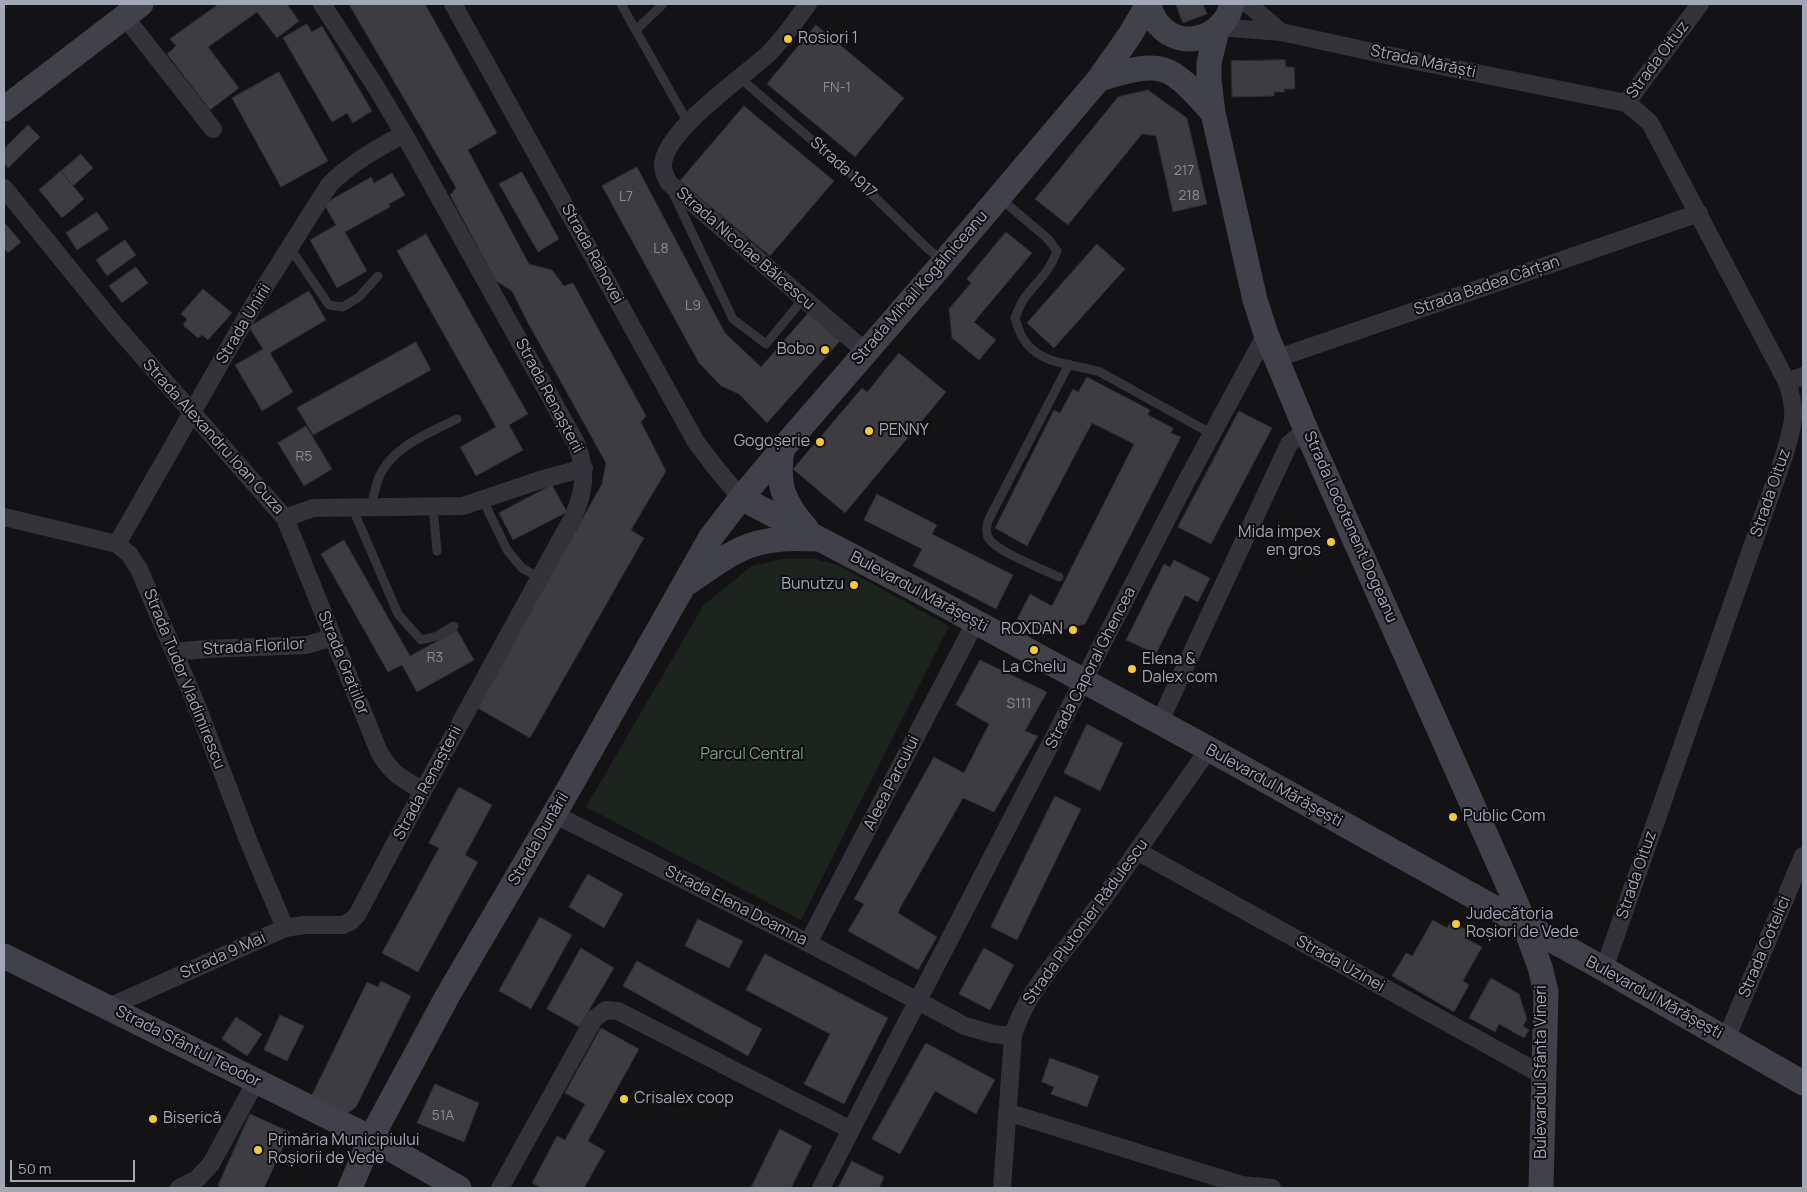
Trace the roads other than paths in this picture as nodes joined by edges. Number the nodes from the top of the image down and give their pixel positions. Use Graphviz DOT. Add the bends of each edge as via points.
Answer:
graph roads {
  1 [pos="322,4"];
  2 [pos="453,4"];
  3 [pos="621,4"];
  4 [pos="663,4"];
  5 [pos="808,4"];
  6 [pos="1148,4"];
  7 [pos="1232,4"];
  8 [pos="1248,4"];
  9 [pos="1700,4"];
  10 [pos="133,10"];
  11 [pos="1218,29"];
  12 [pos="636,30"];
  13 [pos="1168,32"];
  14 [pos="1280,32"];
  15 [pos="740,78"];
  16 [pos="1099,79"];
  17 [pos="1626,104"];
  18 [pos="4,108"];
  19 [pos="1212,113"];
  20 [pos="688,122"];
  21 [pos="213,129"];
  22 [pos="404,134"];
  23 [pos="669,183"];
  24 [pos="4,188"];
  25 [pos="999,197"];
  26 [pos="1699,213"];
  27 [pos="290,248"];
  28 [pos="944,262"];
  29 [pos="378,276"];
  30 [pos="803,298"];
  31 [pos="1266,334"];
  32 [pos="866,352"];
  33 [pos="1276,359"];
  34 [pos="1069,364"];
  35 [pos="1795,379"];
  36 [pos="192,414"];
  37 [pos="457,419"];
  38 [pos="1306,430"];
  39 [pos="1212,434"];
  40 [pos="782,449"];
  41 [pos="584,468"];
  42 [pos="741,498"];
  43 [pos="483,500"];
  44 [pos="352,507"];
  45 [pos="371,507"];
  46 [pos="433,507"];
  47 [pos="4,517"];
  48 [pos="285,518"];
  49 [pos="816,537"];
  50 [pos="117,544"];
  51 [pos="437,550"];
  52 [pos="1059,577"];
  53 [pos="540,578"];
  54 [pos="683,586"];
  55 [pos="975,623"];
  56 [pos="454,626"];
  57 [pos="333,637"];
  58 [pos="174,652"];
  59 [pos="1084,682"];
  60 [pos="1159,722"];
  61 [pos="1209,750"];
  62 [pos="423,791"];
  63 [pos="554,814"];
  64 [pos="1136,851"];
  65 [pos="1803,856"];
  66 [pos="342,925"];
  67 [pos="1526,927"];
  68 [pos="285,928"];
  69 [pos="808,943"];
  70 [pos="4,956"];
  71 [pos="1604,969"];
  72 [pos="918,1001"];
  73 [pos="109,1007"];
  74 [pos="1013,1036"];
  75 [pos="1726,1039"];
  76 [pos="1544,1076"];
  77 [pos="256,1081"];
  78 [pos="1803,1083"];
  79 [pos="1007,1112"];
  80 [pos="851,1130"];
  81 [pos="371,1138"];
  82 [pos="179,1188"];
  83 [pos="350,1188"];
  84 [pos="459,1188"];
  85 [pos="500,1188"];
  86 [pos="821,1188"];
  87 [pos="1002,1188"];
  88 [pos="1272,1188"];
  89 [pos="1542,1188"];
  1 -- 22 [label="street, Strada Renașterii"];
  2 -- 42 [label="street, Strada Rahovei" via="696,442"];
  3 -- 12 [label="lane"];
  4 -- 12 [label="lane"];
  5 -- 15 [label="street, Strada Nicolae Bălcescu" via="769,53"];
  6 -- 13 [label="main road, Strada Locotenent Dogeanu" via="1159,26"];
  6 -- 16 [label="main road, Strada Mihail Kogălniceanu"];
  7 -- 11 [label="main road, Strada Locotenent Dogeanu" via="1225,22"];
  8 -- 14 [label="street"];
  9 -- 17 [label="street, Strada Oituz"];
  10 -- 18 [label="main road"];
  10 -- 21 [label="street"];
  11 -- 13 [label="main road" via="1194,39"];
  11 -- 14 [label="street, Strada Mărăști"];
  11 -- 19 [label="main road, Strada Locotenent Dogeanu" via="1210,62"];
  12 -- 20 [label="lane"];
  13 -- 16 [label="main road, Strada Mihail Kogălniceanu" via="1122,59"];
  13 -- 19 [label="main road, Strada Locotenent Dogeanu"];
  14 -- 17 [label="street, Strada Mărăști"];
  15 -- 20 [label="street, Strada Nicolae Bălcescu"];
  15 -- 28 [label="lane, Strada 1917" via="851,174"];
  16 -- 19 [label="main road" via="1144,67 1158,68 1184,81"];
  16 -- 25 [label="main road, Strada Mihail Kogălniceanu"];
  17 -- 26 [label="street, Strada Oituz" via="1650,123"];
  19 -- 31 [label="main road, Strada Locotenent Dogeanu" via="1255,300"];
  20 -- 23 [label="street, Strada Nicolae Bălcescu" via="665,159 664,174"];
  22 -- 27 [label="street, Strada Unirii" via="366,154 342,172 329,185"];
  22 -- 41 [label="street, Strada Renașterii" via="576,443"];
  23 -- 30 [label="street, Strada Nicolae Bălcescu"];
  23 -- 30 [label="lane" via="733,319 766,344"];
  24 -- 36 [label="street, Strada Alexandru Ioan Cuza"];
  25 -- 28 [label="main road, Strada Mihail Kogălniceanu"];
  25 -- 34 [label="lane" via="1048,239 1057,251 1053,263 1025,297 1015,318 1022,337 1035,352 1050,361"];
  26 -- 33 [label="street, Strada Badea Cârțan"];
  26 -- 35 [label="street, Strada Oituz"];
  27 -- 29 [label="lane" via="330,305 342,308 359,297"];
  27 -- 36 [label="street, Strada Unirii" via="254,304"];
  28 -- 32 [label="main road, Strada Mihail Kogălniceanu"];
  30 -- 32 [label="street, Strada Nicolae Bălcescu"];
  31 -- 33 [label="main road, Strada Locotenent Dogeanu"];
  31 -- 39 [label="street, Strada Caporal Ghencea"];
  32 -- 40 [label="main road, Strada Mihail Kogălniceanu"];
  33 -- 38 [label="main road, Strada Locotenent Dogeanu"];
  34 -- 39 [label="lane" via="1100,372"];
  34 -- 52 [label="lane" via="986,530 988,539 998,548"];
  35 -- 71 [label="street, Strada Oituz" via="1794,422 1784,456"];
  36 -- 48 [label="street, Strada Alexandru Ioan Cuza"];
  36 -- 50 [label="street, Strada Unirii"];
  37 -- 45 [label="lane" via="402,449 378,479"];
  38 -- 60 [label="street" via="1289,444"];
  38 -- 67 [label="main road, Strada Locotenent Dogeanu"];
  39 -- 59 [label="street, Strada Caporal Ghencea"];
  40 -- 42 [label="main road, Strada Mihail Kogălniceanu"];
  40 -- 49 [label="main road" via="779,474 783,496 790,509"];
  41 -- 43 [label="street, Strada Alexandru Ioan Cuza"];
  41 -- 53 [label="street, Strada Renașterii" via="578,506"];
  42 -- 49 [label="main road, Bulevardul Mărășești"];
  42 -- 54 [label="main road, Strada Dunării" via="711,537"];
  43 -- 46 [label="street, Strada Alexandru Ioan Cuza" via="463,506"];
  43 -- 53 [label="lane" via="507,550 522,568"];
  44 -- 45 [label="street, Strada Alexandru Ioan Cuza"];
  44 -- 48 [label="street, Strada Alexandru Ioan Cuza" via="313,508"];
  44 -- 56 [label="lane" via="398,614 421,640 437,636"];
  45 -- 46 [label="street, Strada Alexandru Ioan Cuza"];
  46 -- 51 [label="lane"];
  47 -- 50 [label="street"];
  48 -- 57 [label="street, Strada Grațiilor"];
  49 -- 54 [label="main road" via="757,542 735,551"];
  49 -- 55 [label="main road, Bulevardul Mărășești"];
  50 -- 58 [label="street, Strada Tudor Vladimirescu" via="139,569"];
  53 -- 62 [label="street, Strada Renașterii"];
  54 -- 63 [label="main road, Strada Dunării"];
  55 -- 59 [label="main road, Bulevardul Mărășești"];
  55 -- 69 [label="street, Aleea Parcului"];
  57 -- 58 [label="street, Strada Florilor" via="307,645"];
  57 -- 62 [label="street, Strada Grațiilor" via="379,752 401,778"];
  58 -- 68 [label="street, Strada Tudor Vladimirescu"];
  59 -- 60 [label="main road, Bulevardul Mărășești"];
  59 -- 72 [label="street, Strada Caporal Ghencea"];
  60 -- 61 [label="main road, Bulevardul Mărășești"];
  61 -- 64 [label="street, Strada Plutonier Rădulescu"];
  61 -- 67 [label="main road, Bulevardul Mărășești"];
  62 -- 66 [label="street, Strada Renașterii" via="357,915"];
  63 -- 69 [label="street, Strada Elena Doamna"];
  63 -- 81 [label="main road, Strada Dunării" via="452,987"];
  64 -- 74 [label="street, Strada Plutonier Rădulescu" via="1027,1000"];
  64 -- 76 [label="street, Strada Uzinei"];
  65 -- 75 [label="street, Strada Cotelici"];
  66 -- 68 [label="street, Strada 9 Mai"];
  67 -- 71 [label="main road, Bulevardul Mărășești"];
  67 -- 76 [label="main road, Bulevardul Sfânta Vineri" via="1546,992"];
  68 -- 73 [label="street, Strada 9 Mai"];
  69 -- 72 [label="street, Strada Elena Doamna"];
  70 -- 73 [label="main road, Strada Sfântul Teodor"];
  71 -- 75 [label="main road, Bulevardul Mărășești"];
  72 -- 74 [label="street, Strada Elena Doamna" via="965,1026"];
  72 -- 80 [label="street"];
  73 -- 77 [label="main road, Strada Sfântul Teodor"];
  74 -- 79 [label="street, Strada Plutonier Rădulescu"];
  75 -- 78 [label="main road, Bulevardul Mărășești"];
  76 -- 89 [label="main road, Bulevardul Sfânta Vineri"];
  77 -- 81 [label="main road, Strada Sfântul Teodor"];
  77 -- 82 [label="street" via="211,1164 197,1179"];
  79 -- 87 [label="street, Strada Plutonier Rădulescu"];
  79 -- 88 [label="street" via="1242,1186"];
  80 -- 85 [label="street" via="618,1011 606,1010 594,1019"];
  80 -- 86 [label="street"];
  81 -- 83 [label="main road, Strada Dunării"];
  81 -- 84 [label="main road, Strada Sfântul Teodor"];
}
